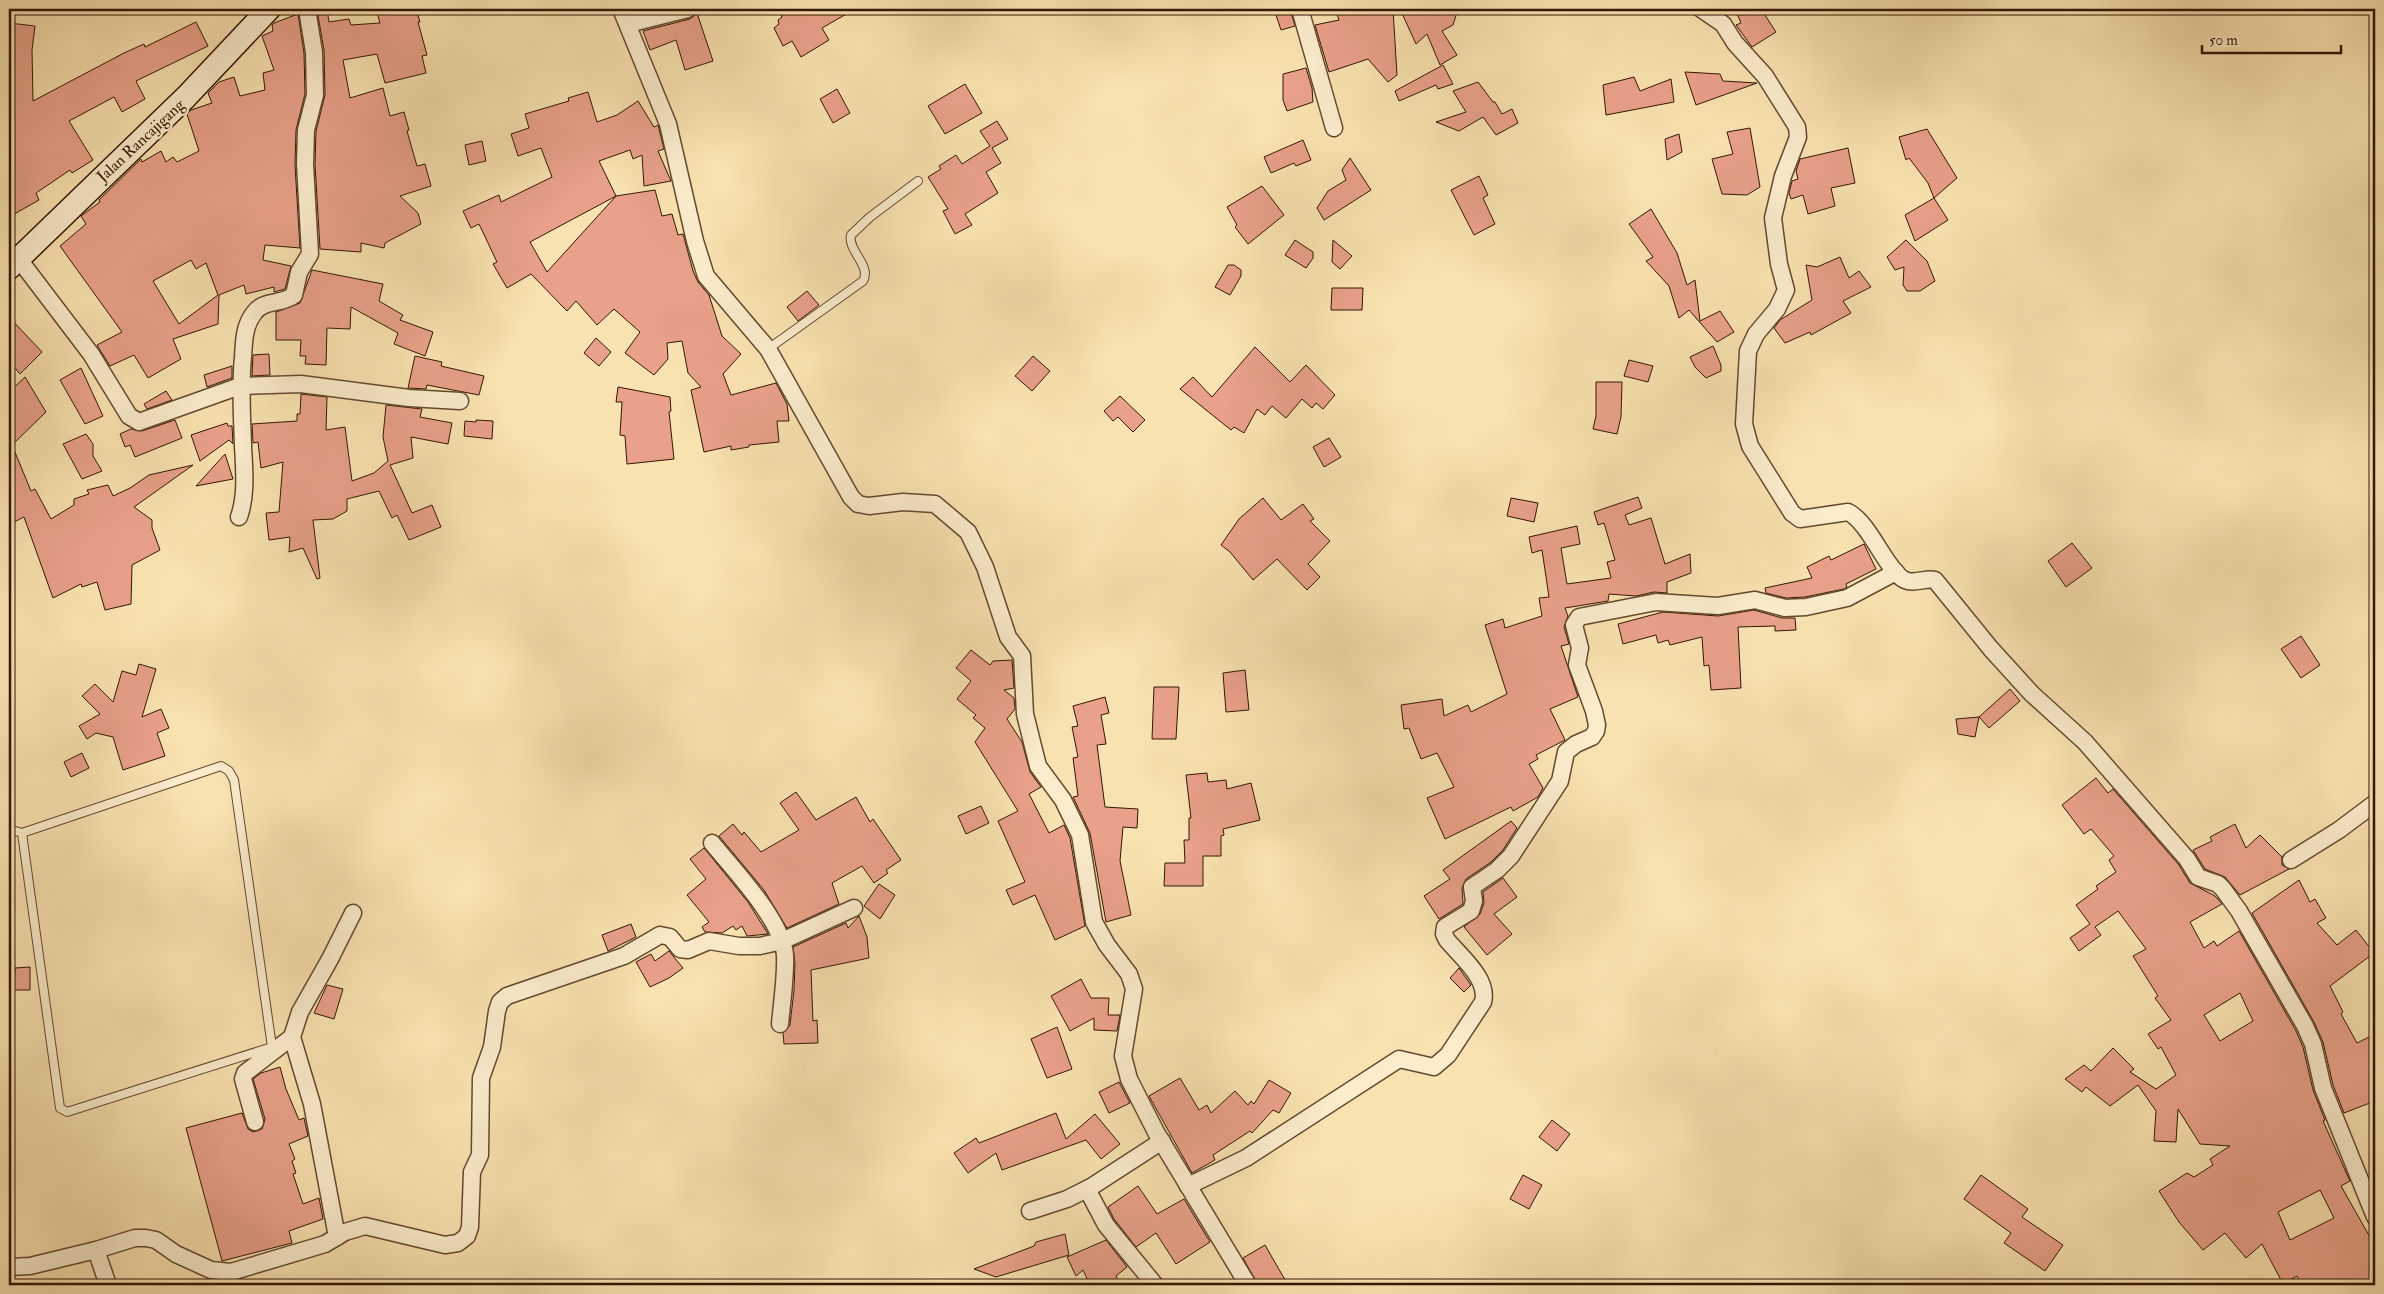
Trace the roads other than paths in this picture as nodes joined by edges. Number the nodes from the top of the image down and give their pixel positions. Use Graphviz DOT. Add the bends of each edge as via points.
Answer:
graph roads {
  1 [pos="269,9"];
  2 [pos="307,9"];
  3 [pos="621,9"];
  4 [pos="688,9"];
  5 [pos="1300,9"];
  6 [pos="1701,9"];
  7 [pos="628,24"];
  8 [pos="1334,128"];
  9 [pos="918,182"];
  10 [pos="13,263"];
  11 [pos="768,349"];
  12 [pos="240,386"];
  13 [pos="460,401"];
  14 [pos="239,517"];
  15 [pos="1896,572"];
  16 [pos="2375,803"];
  17 [pos="9,829"];
  18 [pos="22,833"];
  19 [pos="712,844"];
  20 [pos="2291,860"];
  21 [pos="854,908"];
  22 [pos="353,912"];
  23 [pos="782,941"];
  24 [pos="780,1024"];
  25 [pos="292,1037"];
  26 [pos="255,1122"];
  27 [pos="1162,1141"];
  28 [pos="1188,1186"];
  29 [pos="1087,1189"];
  30 [pos="1030,1211"];
  31 [pos="2375,1217"];
  32 [pos="337,1238"];
  33 [pos="96,1250"];
  34 [pos="9,1267"];
  35 [pos="232,1279"];
  36 [pos="108,1285"];
  37 [pos="1155,1285"];
  38 [pos="1248,1285"];
  1 -- 10 [label="main road, Jalan Rancajigang" via="186,97"];
  2 -- 12 [label="street" via="314,52 315,94 306,130 310,254 299,272 294,295 263,304 254,313 244,332"];
  3 -- 7 [label="street"];
  4 -- 7 [label="street"];
  5 -- 8 [label="street"];
  6 -- 15 [label="street" via="1723,24 1735,43 1765,76 1797,127 1798,137 1772,218 1786,290 1748,351 1744,424 1747,439 1792,512 1800,519 1853,514"];
  7 -- 11 [label="street" via="668,124 706,276"];
  9 -- 11 [label="lane" via="851,235 850,242 865,272 863,281"];
  10 -- 12 [label="street" via="91,354 134,420 144,421"];
  11 -- 27 [label="street" via="851,497 858,504 869,506 903,502 935,504 968,532 986,567 1008,637 1022,656 1025,714 1038,766 1063,800 1080,835 1094,922 1128,974 1134,989 1123,1056 1129,1079"];
  12 -- 13 [label="street" via="301,384"];
  12 -- 14 [label="street" via="245,482"];
  15 -- 28 [label="street" via="1847,598 1806,607 1785,608 1756,600 1718,606 1656,602 1579,617 1574,625 1580,648 1577,665 1596,718 1596,731 1592,737 1566,752 1560,782 1511,856 1472,887 1474,901 1471,911 1445,927 1447,940 1479,978 1486,993 1448,1055 1434,1067 1399,1059 1246,1158"];
  15 -- 31 [label="street" via="1908,581 1935,580 1990,649 2032,694 2085,742 2187,859 2198,877 2223,889 2239,911 2313,1044 2323,1088"];
  16 -- 20 [label="street" via="2340,830"];
  17 -- 18 [label="lane"];
  18 -- 18 [label="lane" via="221,766 229,771 234,780 272,1047 63,1111 60,1108"];
  19 -- 23 [label="street" via="762,906"];
  21 -- 23 [label="street"];
  22 -- 25 [label="street" via="300,1012"];
  23 -- 24 [label="street" via="785,955"];
  23 -- 32 [label="street" via="739,946 709,941 688,950 680,949 670,937 660,935 624,956 508,996 500,1002 497,1011 492,1048 481,1078 480,1156 472,1172 467,1236 458,1243 445,1245 365,1226 356,1227"];
  25 -- 26 [label="street" via="244,1073"];
  25 -- 32 [label="street" via="312,1104"];
  27 -- 28 [label="street"];
  27 -- 29 [label="street"];
  28 -- 38 [label="street"];
  29 -- 30 [label="street"];
  29 -- 37 [label="street" via="1106,1225"];
  32 -- 35 [label="street"];
  33 -- 34 [label="street" via="30,1266"];
  33 -- 35 [label="street" via="135,1238 156,1240 176,1254"];
  33 -- 36 [label="street"];
}
